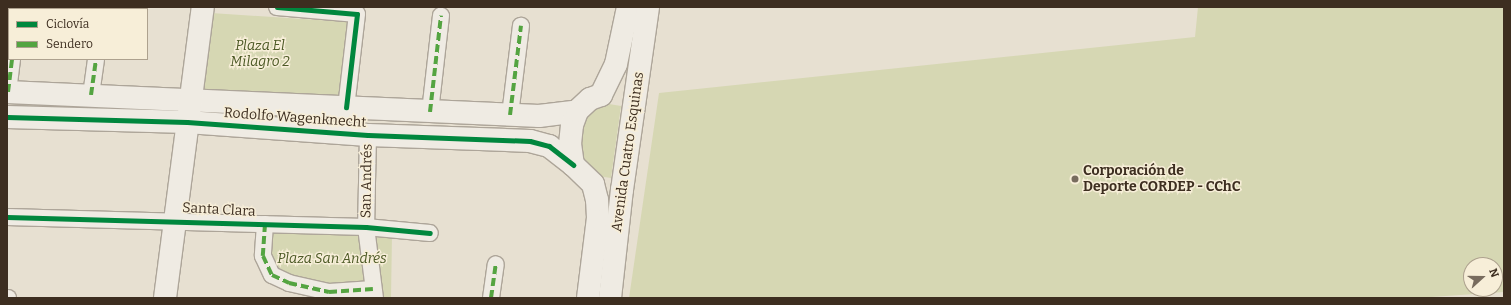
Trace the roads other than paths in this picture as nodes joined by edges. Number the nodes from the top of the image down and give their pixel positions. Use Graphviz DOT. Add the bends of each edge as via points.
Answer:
graph roads {
  1 [pos="202,7"];
  2 [pos="277,7"];
  3 [pos="628,7"];
  4 [pos="648,7"];
  5 [pos="441,16"];
  6 [pos="521,26"];
  7 [pos="12,60"];
  8 [pos="96,60"];
  9 [pos="8,92"];
  10 [pos="601,95"];
  11 [pos="91,96"];
  12 [pos="190,99"];
  13 [pos="635,100"];
  14 [pos="346,107"];
  15 [pos="578,111"];
  16 [pos="430,112"];
  17 [pos="510,115"];
  18 [pos="7,117"];
  19 [pos="187,122"];
  20 [pos="368,135"];
  21 [pos="573,165"];
  22 [pos="593,184"];
  23 [pos="622,190"];
  24 [pos="7,217"];
  25 [pos="175,220"];
  26 [pos="265,224"];
  27 [pos="366,227"];
  28 [pos="430,232"];
  29 [pos="496,264"];
  30 [pos="374,293"];
  31 [pos="165,298"];
  32 [pos="490,298"];
  33 [pos="588,298"];
  34 [pos="610,298"];
  1 -- 12 [label="street"];
  2 -- 14 [label="street" via="357,14"];
  3 -- 10 [label="street, Avenida Cuatro Esquinas" via="616,64"];
  4 -- 13 [label="street, Avenida Cuatro Esquinas"];
  5 -- 16 [label="street"];
  6 -- 17 [label="street"];
  7 -- 9 [label="street"];
  8 -- 11 [label="street"];
  9 -- 11 [label="street, Rodolfo Wagenknecht"];
  10 -- 13 [label="street" via="615,94"];
  10 -- 15 [label="street" via="590,99"];
  11 -- 12 [label="street, Rodolfo Wagenknecht"];
  12 -- 14 [label="street, Rodolfo Wagenknecht"];
  12 -- 19 [label="street"];
  13 -- 23 [label="street, Avenida Cuatro Esquinas"];
  14 -- 16 [label="street, Rodolfo Wagenknecht"];
  15 -- 17 [label="street, Rodolfo Wagenknecht" via="539,116"];
  15 -- 21 [label="street" via="572,125 570,144"];
  16 -- 17 [label="street, Rodolfo Wagenknecht"];
  18 -- 19 [label="street, Rodolfo Wagenknecht"];
  19 -- 20 [label="street, Rodolfo Wagenknecht"];
  19 -- 25 [label="street"];
  20 -- 21 [label="street, Rodolfo Wagenknecht" via="530,141 549,146"];
  20 -- 27 [label="street, San Andrés"];
  21 -- 22 [label="street"];
  22 -- 23 [label="street"];
  22 -- 33 [label="street, Avenida Cuatro Esquinas" via="598,218"];
  23 -- 34 [label="street, Avenida Cuatro Esquinas"];
  24 -- 25 [label="street, Santa Clara"];
  25 -- 26 [label="street, Santa Clara"];
  25 -- 31 [label="street"];
  26 -- 27 [label="street, Santa Clara"];
  26 -- 30 [label="street, Santa Clara" via="263,256 272,275 289,283 329,292"];
  27 -- 28 [label="street, Santa Clara"];
  27 -- 30 [label="street, San Andrés"];
  29 -- 32 [label="street"];
}
